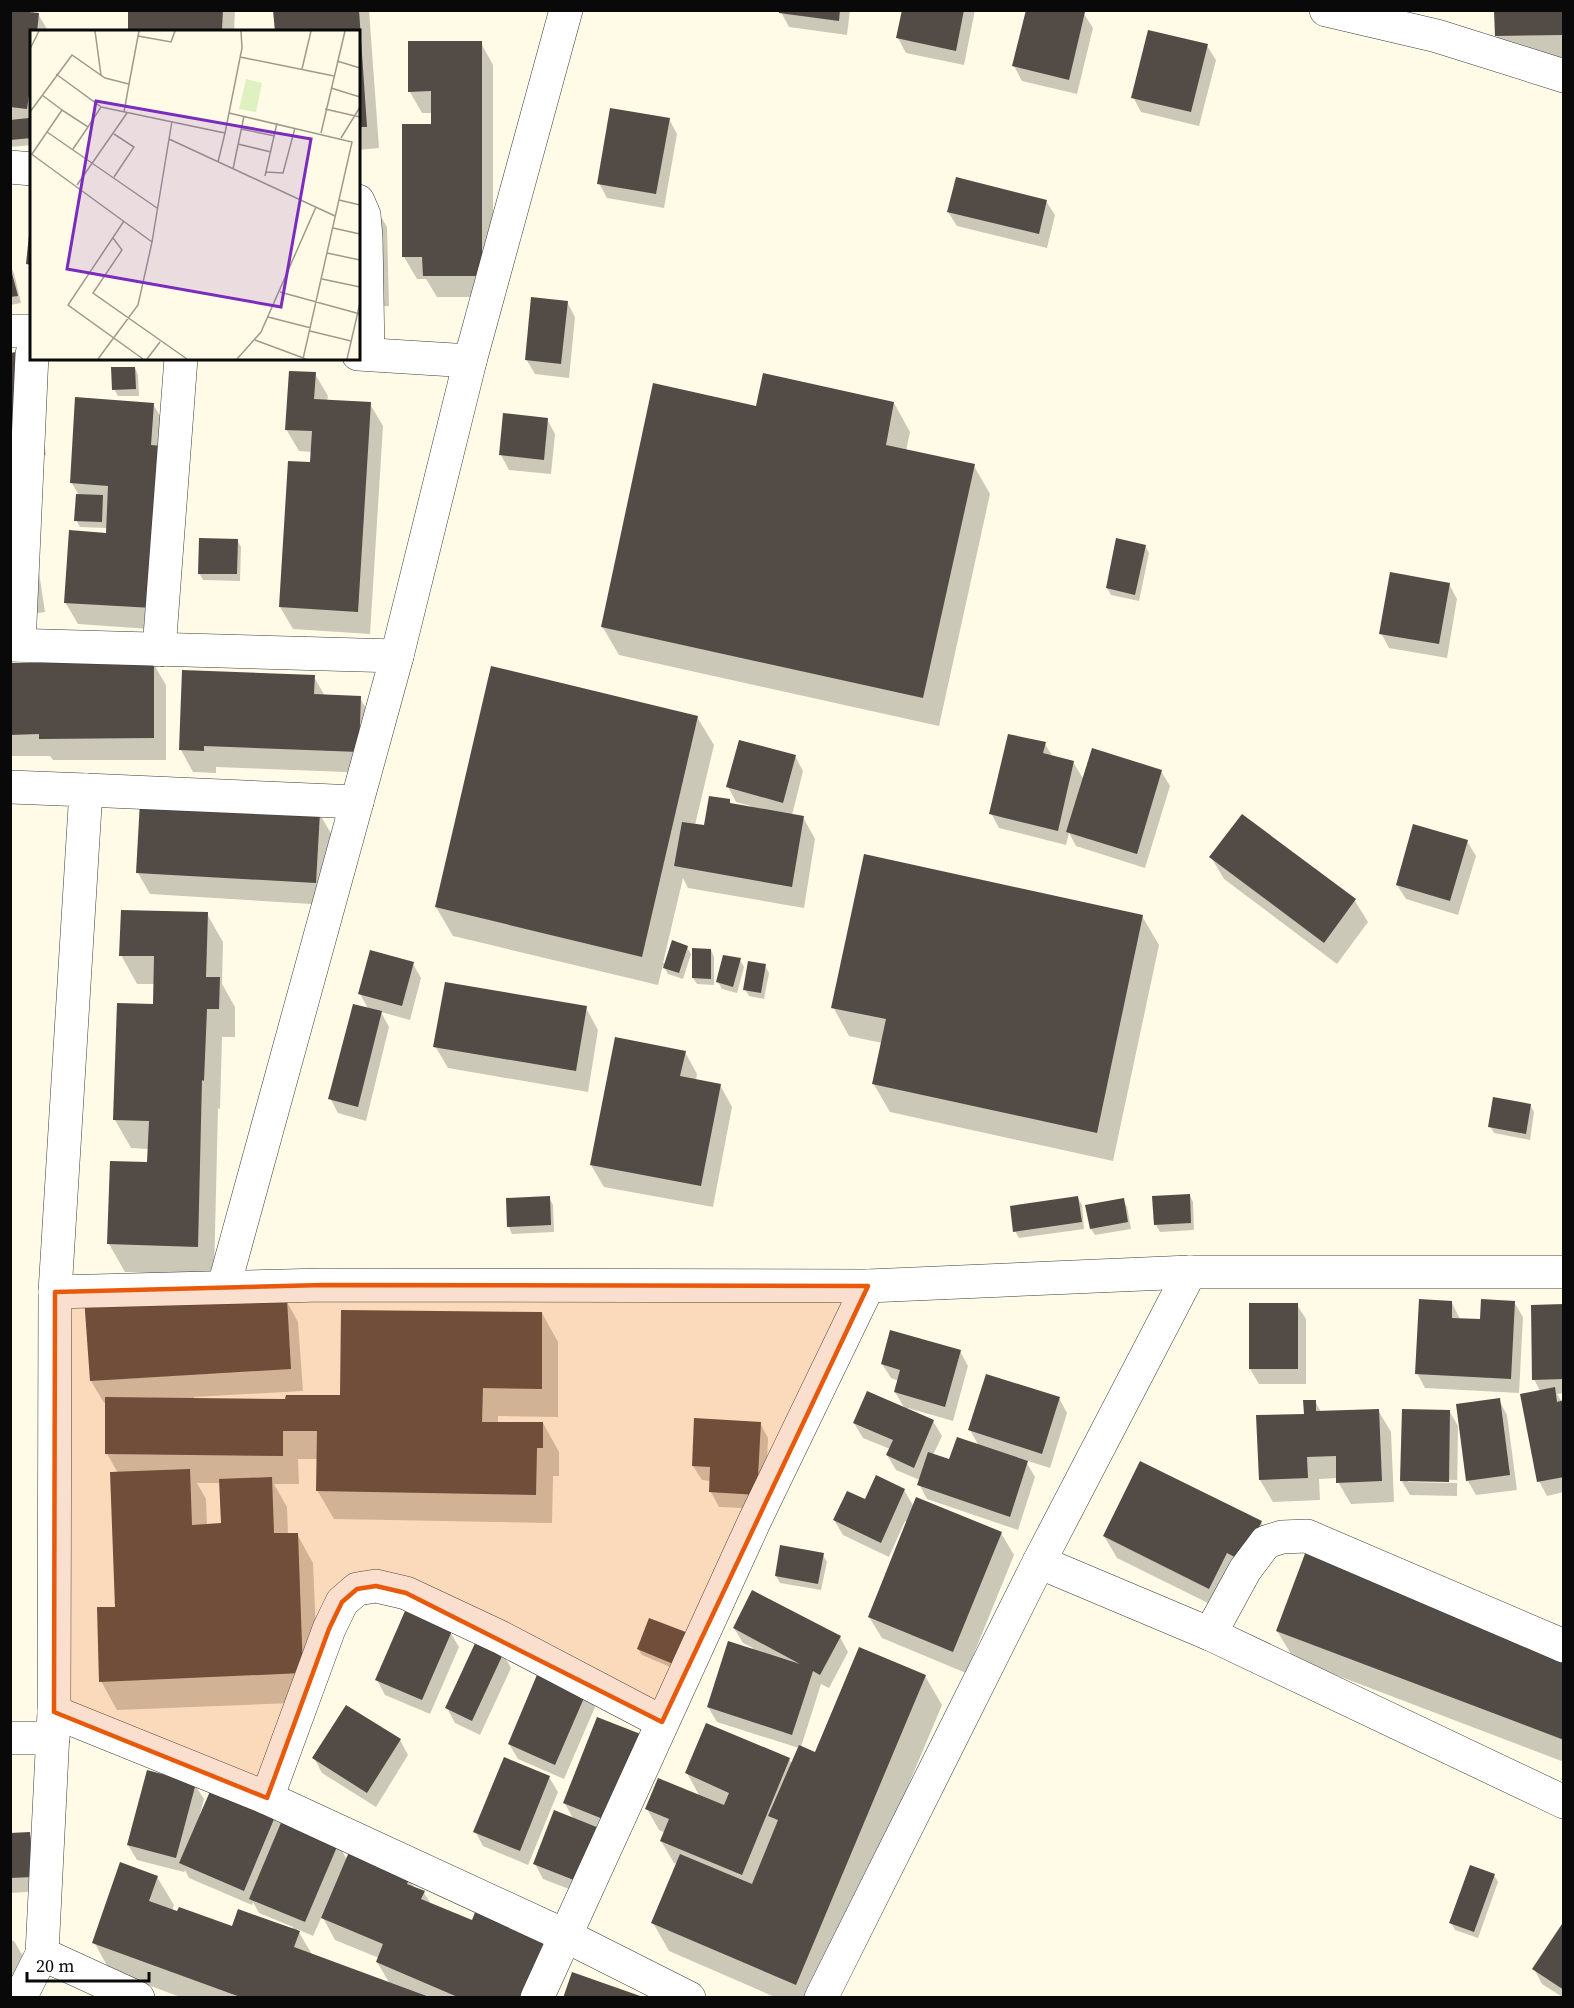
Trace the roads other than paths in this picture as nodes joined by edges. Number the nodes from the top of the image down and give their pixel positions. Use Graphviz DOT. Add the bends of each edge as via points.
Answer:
graph roads {
  1 [pos="566,10"];
  2 [pos="1326,10"];
  3 [pos="1438,23"];
  4 [pos="1563,76"];
  5 [pos="10,167"];
  6 [pos="30,169"];
  7 [pos="360,206"];
  8 [pos="10,331"];
  9 [pos="30,331"];
  10 [pos="363,354"];
  11 [pos="32,360"];
  12 [pos="182,360"];
  13 [pos="470,361"];
  14 [pos="15,645"];
  15 [pos="159,650"];
  16 [pos="397,656"];
  17 [pos="10,787"];
  18 [pos="86,790"];
  19 [pos="357,802"];
  20 [pos="1190,1272"];
  21 [pos="1563,1272"];
  22 [pos="224,1286"];
  23 [pos="867,1286"];
  24 [pos="55,1292"];
  25 [pos="1039,1562"];
  26 [pos="1210,1634"];
  27 [pos="1563,1646"];
  28 [pos="662,1722"];
  29 [pos="53,1725"];
  30 [pos="10,1738"];
  31 [pos="267,1798"];
  32 [pos="1563,1802"];
  33 [pos="566,1936"];
  34 [pos="42,1954"];
  35 [pos="20,1998"];
  36 [pos="138,1998"];
  37 [pos="537,1998"];
  38 [pos="689,1998"];
  39 [pos="821,1998"];
  1 -- 13 [label="street"];
  2 -- 3 [label="street"];
  3 -- 4 [label="street"];
  5 -- 6 [label="street"];
  7 -- 10 [label="street" via="366,237"];
  8 -- 9 [label="street"];
  10 -- 13 [label="street"];
  11 -- 14 [label="street"];
  12 -- 15 [label="street"];
  13 -- 16 [label="street"];
  14 -- 15 [label="street"];
  15 -- 16 [label="street"];
  16 -- 19 [label="street"];
  17 -- 18 [label="street"];
  18 -- 19 [label="street"];
  18 -- 24 [label="street"];
  19 -- 22 [label="street"];
  20 -- 21 [label="street"];
  20 -- 23 [label="street"];
  20 -- 25 [label="street"];
  22 -- 23 [label="street"];
  22 -- 24 [label="street"];
  23 -- 28 [label="street"];
  24 -- 29 [label="street"];
  25 -- 26 [label="street"];
  25 -- 39 [label="street"];
  26 -- 27 [label="street" via="1245,1570 1266,1542 1307,1536"];
  26 -- 32 [label="street"];
  28 -- 31 [label="street" via="500,1636 406,1593 376,1586 357,1589 342,1602 328,1629"];
  28 -- 33 [label="street"];
  29 -- 30 [label="street"];
  29 -- 31 [label="street"];
  29 -- 34 [label="street"];
  31 -- 33 [label="street"];
  33 -- 37 [label="street"];
  33 -- 38 [label="street"];
  34 -- 35 [label="street"];
  34 -- 36 [label="street"];
}
